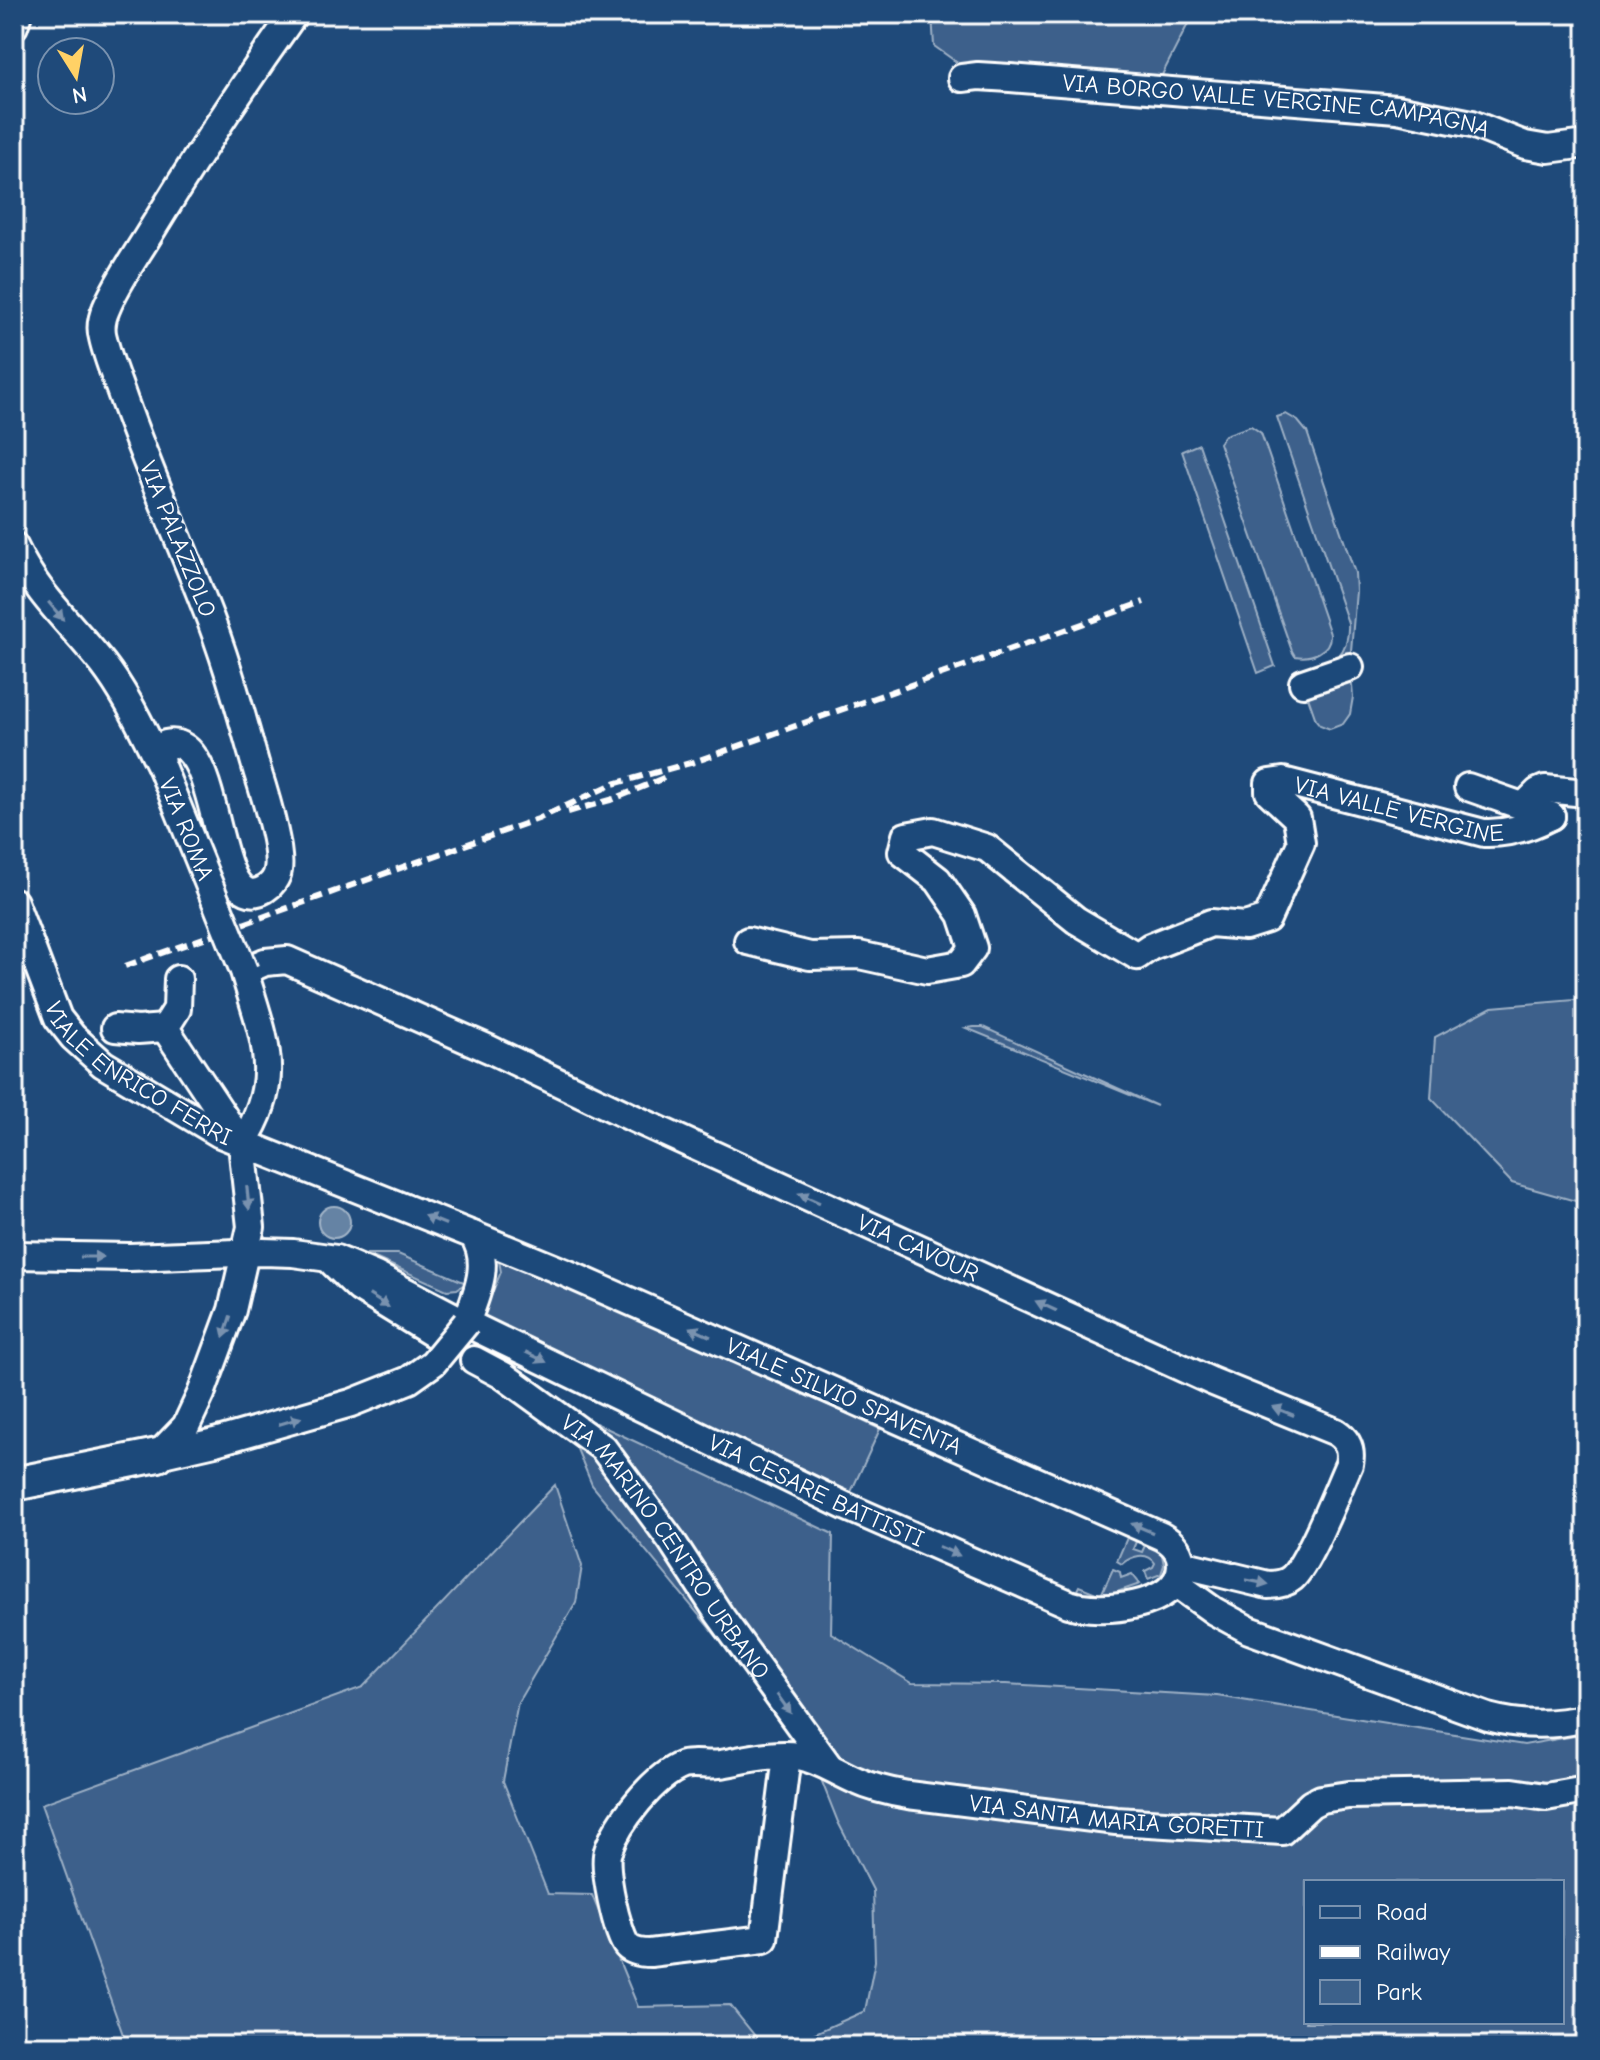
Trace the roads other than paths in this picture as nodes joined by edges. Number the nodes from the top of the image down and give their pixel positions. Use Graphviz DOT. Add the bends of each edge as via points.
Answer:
graph roads {
  1 [pos="18,14"];
  2 [pos="294,14"];
  3 [pos="14,26"];
  4 [pos="962,78"];
  5 [pos="1586,144"];
  6 [pos="14,546"];
  7 [pos="1350,667"];
  8 [pos="1303,683"];
  9 [pos="161,766"];
  10 [pos="1468,787"];
  11 [pos="1586,793"];
  12 [pos="1524,806"];
  13 [pos="14,902"];
  14 [pos="748,941"];
  15 [pos="244,971"];
  16 [pos="178,979"];
  17 [pos="115,1028"];
  18 [pos="165,1028"];
  19 [pos="242,1144"];
  20 [pos="473,1235"];
  21 [pos="248,1252"];
  22 [pos="14,1255"];
  23 [pos="328,1257"];
  24 [pos="466,1323"];
  25 [pos="437,1336"];
  26 [pos="474,1360"];
  27 [pos="158,1455"];
  28 [pos="14,1484"];
  29 [pos="1178,1574"];
  30 [pos="1586,1718"];
  31 [pos="787,1756"];
  32 [pos="828,1765"];
  33 [pos="1586,1790"];
  1 -- 3 [label="street"];
  2 -- 9 [label="street, VIA PALAZZOLO" via="178,187 109,302 101,328 146,461 226,663 278,853 272,883 253,892 236,885 206,784 189,751 166,744"];
  4 -- 5 [label="street, VIA BORGO VALLE VERGINE CAMPAGNA" via="1380,107 1455,120 1538,148"];
  6 -- 9 [label="street, VIA ROMA, one-way" via="44,597 120,689"];
  7 -- 8 [label="street"];
  9 -- 15 [label="street, VIA ROMA, bridge"];
  10 -- 12 [label="street"];
  11 -- 12 [label="street, VIA VALLE VERGINE" via="1545,789"];
  12 -- 14 [label="street, VIA VALLE VERGINE" via="1551,816 1527,827 1484,833 1283,781 1269,783 1269,792 1297,818 1301,843 1267,919 1245,926 1211,923 1137,956 1076,920 987,848 933,831 906,836 902,852 938,880 962,915 973,948 961,964 927,970 859,955 810,956"];
  13 -- 19 [label="street, VIALE ENRICO FERRI" via="51,1003 73,1037 113,1071"];
  15 -- 19 [label="street, VIA ROMA" via="269,1070 267,1093"];
  29 -- 15 [label="street, VIA CAVOUR, one-way" via="1268,1585 1286,1582 1303,1563 1349,1464 1347,1442 1336,1432 1211,1381 296,963 274,960"];
  16 -- 18 [label="street" via="177,1009"];
  17 -- 18 [label="street"];
  18 -- 19 [label="street"];
  20 -- 19 [label="street, VIALE ENRICO FERRI, one-way"];
  19 -- 21 [label="street, one-way" via="251,1227"];
  20 -- 24 [label="street" via="482,1254 482,1277"];
  29 -- 20 [label="street, VIALE SILVIO SPAVENTA, one-way" via="1177,1548 1161,1536"];
  22 -- 21 [label="street, VIA CESARE BATTISTI, one-way"];
  21 -- 23 [label="street, VIA CESARE BATTISTI"];
  21 -- 27 [label="street, one-way" via="196,1406"];
  23 -- 24 [label="street, VIA CESARE BATTISTI"];
  23 -- 25 [label="street, one-way" via="359,1288"];
  27 -- 24 [label="street, one-way, bridge" via="351,1403 409,1380 433,1363"];
  24 -- 29 [label="street, VIA CESARE BATTISTI, one-way" via="845,1506 1078,1607 1104,1609 1145,1601 1166,1592"];
  26 -- 32 [label="street, VIA MARINO CENTRO URBANO, one-way" via="603,1448"];
  27 -- 28 [label="main road"];
  29 -- 30 [label="street" via="1214,1611 1249,1630 1488,1717 1546,1725"];
  31 -- 31 [label="street, VIA SANTA MARIA GORETTI" via="764,1939 650,1953 627,1946 606,1853 629,1811 686,1764"];
  31 -- 32 [label="street, VIA SANTA MARIA GORETTI"];
  32 -- 33 [label="street, VIA SANTA MARIA GORETTI" via="881,1790 920,1797 1116,1821 1282,1831 1311,1804 1335,1797 1513,1792 1546,1797"];
}
